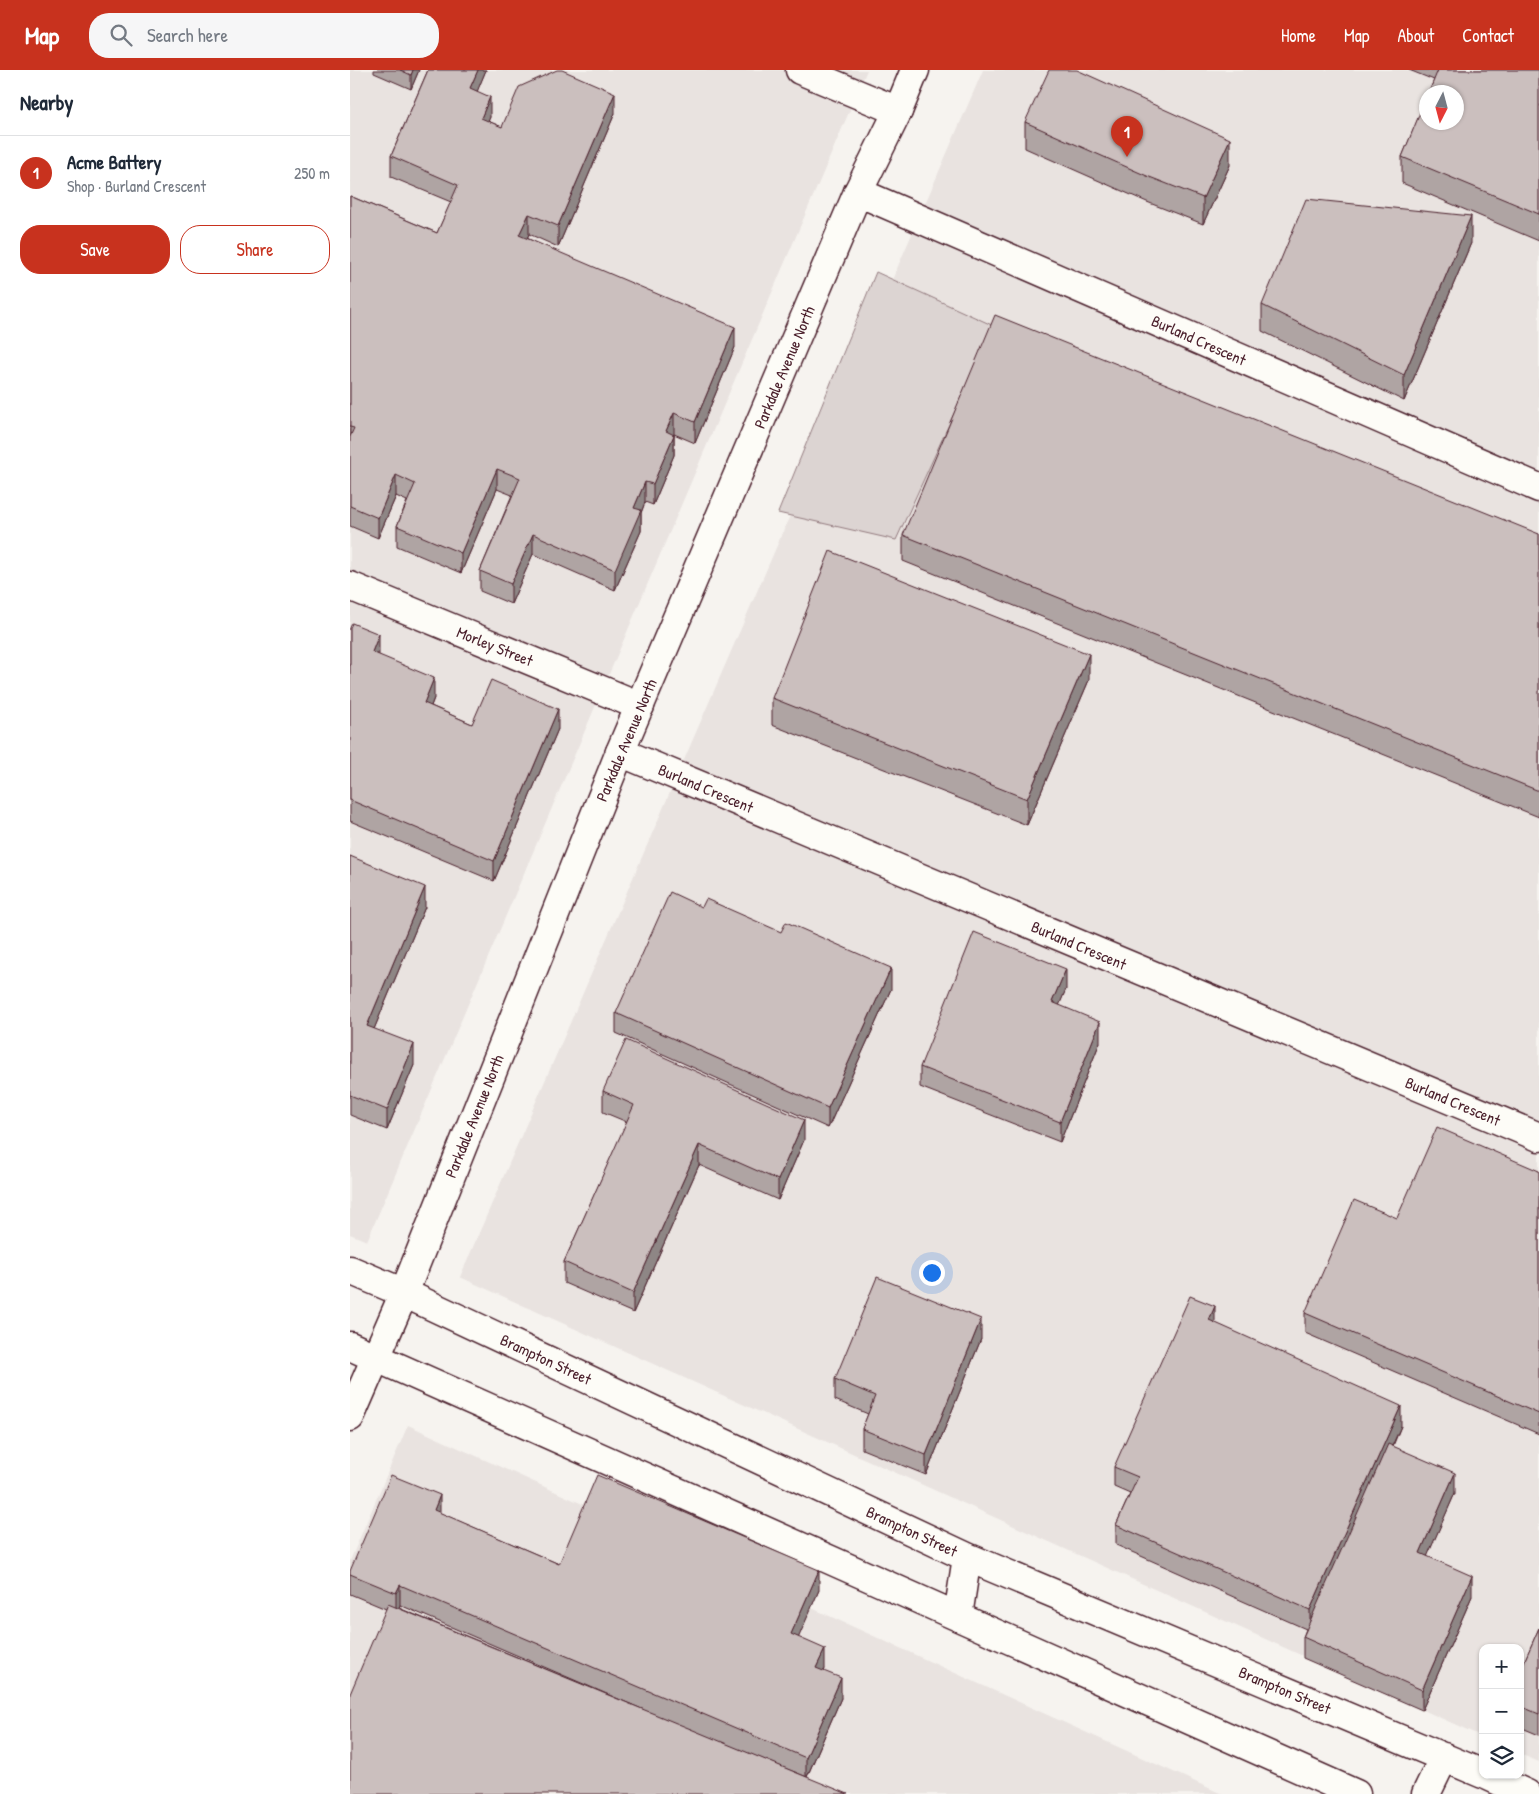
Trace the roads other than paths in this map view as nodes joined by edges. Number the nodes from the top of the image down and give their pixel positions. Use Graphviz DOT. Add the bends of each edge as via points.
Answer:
graph roads {
  1 [pos="800,70"];
  2 [pos="915,70"];
  3 [pos="898,111"];
  4 [pos="858,192"];
  5 [pos="1539,488"];
  6 [pos="350,586"];
  7 [pos="640,706"];
  8 [pos="620,752"];
  9 [pos="1539,1136"];
  10 [pos="350,1270"];
  11 [pos="404,1293"];
  12 [pos="350,1346"];
  13 [pos="375,1357"];
  14 [pos="350,1417"];
  15 [pos="967,1557"];
  16 [pos="958,1616"];
  17 [pos="1444,1757"];
  18 [pos="1479,1773"];
  19 [pos="1493,1779"];
  20 [pos="1356,1794"];
  21 [pos="1426,1794"];
  22 [pos="1527,1794"];
  1 -- 3 [label="street"];
  2 -- 3 [label="street, Parkdale Avenue North"];
  3 -- 4 [label="street, Parkdale Avenue North"];
  4 -- 5 [label="street, Burland Crescent"];
  4 -- 7 [label="street, Parkdale Avenue North"];
  6 -- 7 [label="street, Morley Street"];
  7 -- 8 [label="street, Parkdale Avenue North"];
  8 -- 9 [label="street, Burland Crescent"];
  8 -- 11 [label="street, Parkdale Avenue North"];
  10 -- 11 [label="street, Brampton Street"];
  11 -- 13 [label="street, Parkdale Avenue North"];
  11 -- 15 [label="street, Brampton Street"];
  12 -- 13 [label="street"];
  13 -- 14 [label="street, Parkdale Avenue North"];
  13 -- 16 [label="street"];
  15 -- 16 [label="street"];
  15 -- 17 [label="street, Brampton Street"];
  16 -- 20 [label="street"];
  17 -- 18 [label="street, Brampton Street"];
  17 -- 21 [label="street"];
  19 -- 22 [label="street, Brampton Street"];
}
